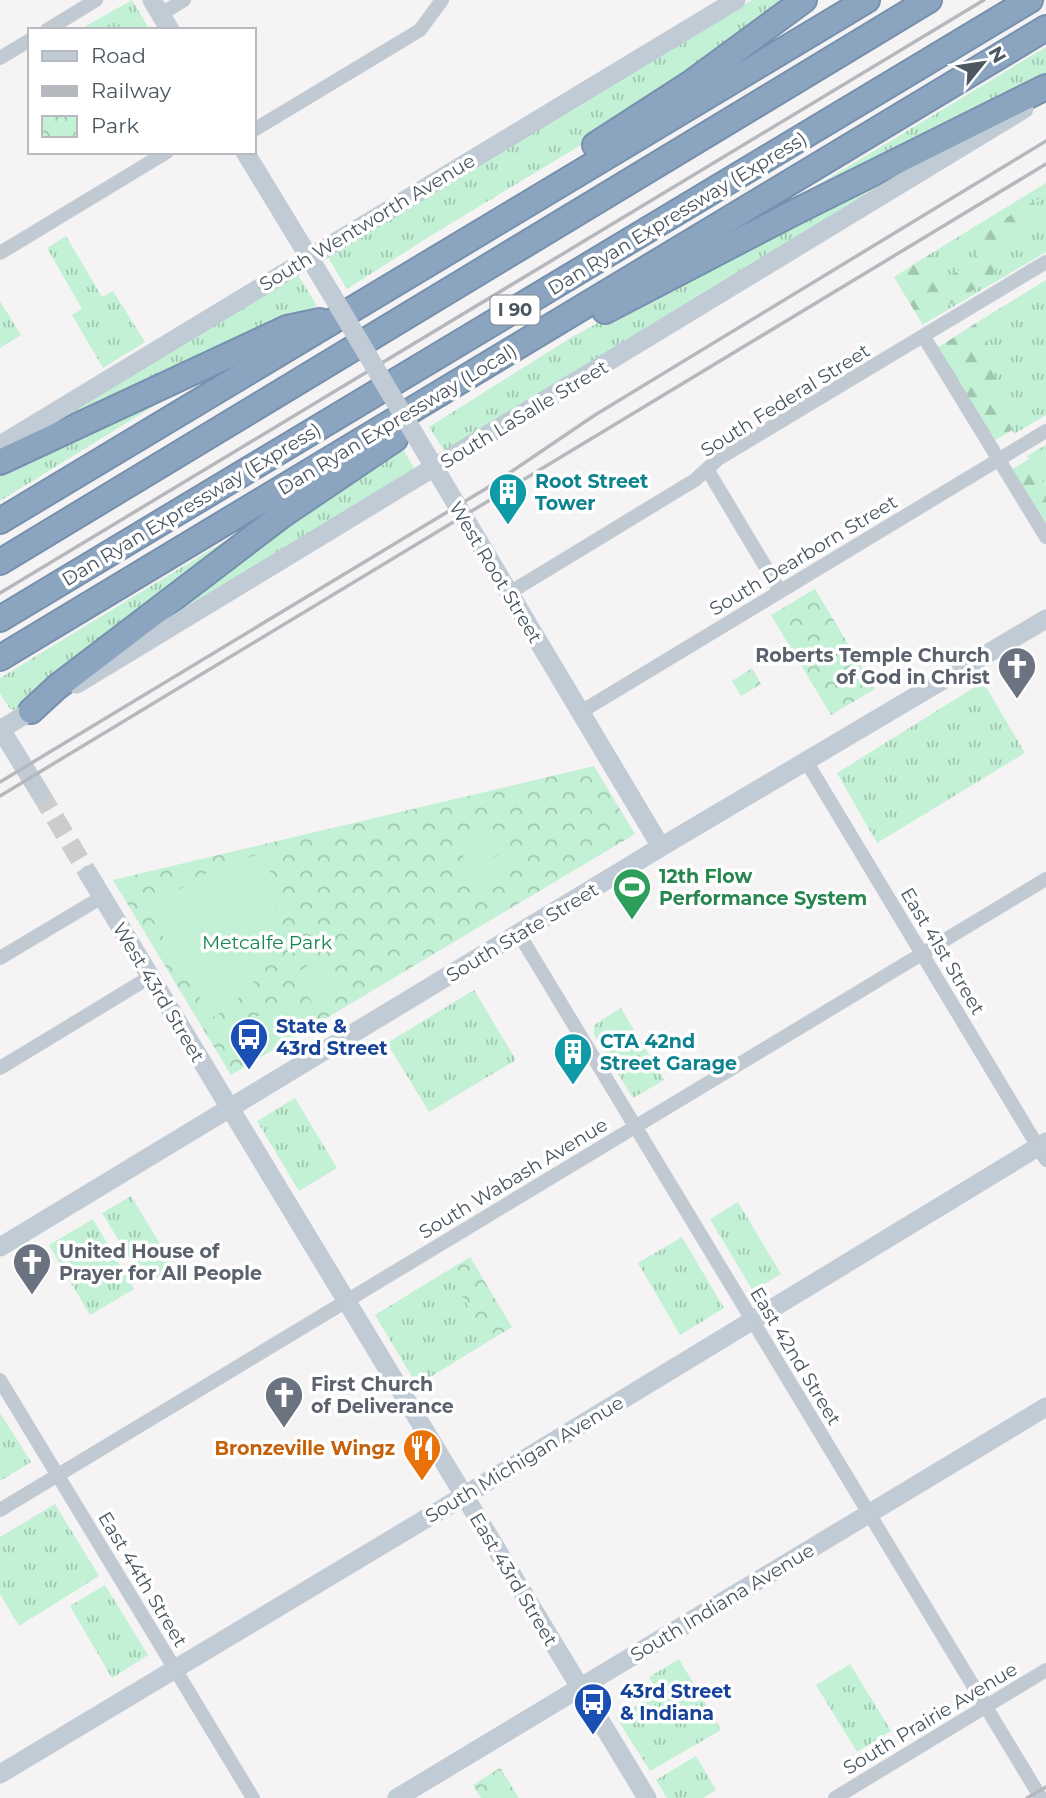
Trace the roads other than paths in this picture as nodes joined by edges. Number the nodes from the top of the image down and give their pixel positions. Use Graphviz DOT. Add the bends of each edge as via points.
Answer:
graph roads {
  1 [pos="96,0"];
  2 [pos="184,0"];
  3 [pos="442,0"];
  4 [pos="736,0"];
  5 [pos="804,0"];
  6 [pos="867,0"];
  7 [pos="929,0"];
  8 [pos="1030,0"];
  9 [pos="161,15"];
  10 [pos="50,28"];
  11 [pos="1046,28"];
  12 [pos="28,41"];
  13 [pos="0,58"];
  14 [pos="1046,87"];
  15 [pos="1046,96"];
  16 [pos="256,129"];
  17 [pos="164,154"];
  18 [pos="246,154"];
  19 [pos="489,228"];
  20 [pos="0,253"];
  21 [pos="309,257"];
  22 [pos="1046,262"];
  23 [pos="335,306"];
  24 [pos="924,337"];
  25 [pos="530,339"];
  26 [pos="486,366"];
  27 [pos="1046,431"];
  28 [pos="0,445"];
  29 [pos="999,460"];
  30 [pos="0,462"];
  31 [pos="435,468"];
  32 [pos="707,469"];
  33 [pos="0,521"];
  34 [pos="1046,537"];
  35 [pos="0,562"];
  36 [pos="780,591"];
  37 [pos="509,593"];
  38 [pos="0,619"];
  39 [pos="1046,619"];
  40 [pos="0,658"];
  41 [pos="31,711"];
  42 [pos="579,713"];
  43 [pos="0,729"];
  44 [pos="806,761"];
  45 [pos="40,793"];
  46 [pos="662,848"];
  47 [pos="89,875"];
  48 [pos="1046,879"];
  49 [pos="102,897"];
  50 [pos="519,934"];
  51 [pos="922,954"];
  52 [pos="0,958"];
  53 [pos="150,977"];
  54 [pos="2,1062"];
  55 [pos="229,1109"];
  56 [pos="635,1127"];
  57 [pos="1043,1150"];
  58 [pos="0,1247"];
  59 [pos="346,1301"];
  60 [pos="752,1321"];
  61 [pos="0,1380"];
  62 [pos="1046,1406"];
  63 [pos="58,1475"];
  64 [pos="464,1496"];
  65 [pos="0,1510"];
  66 [pos="869,1513"];
  67 [pos="174,1669"];
  68 [pos="1046,1670"];
  69 [pos="580,1688"];
  70 [pos="986,1707"];
  71 [pos="0,1774"];
  72 [pos="253,1798"];
  73 [pos="397,1798"];
  74 [pos="647,1798"];
  75 [pos="835,1798"];
  76 [pos="1041,1798"];
  1 -- 10 [label="street"];
  2 -- 9 [label="street"];
  3 -- 16 [label="street" via="420,30"];
  4 -- 21 [label="street, South Wentworth Avenue"];
  5 -- 19 [label="highway" via="691,83 555,172"];
  6 -- 19 [label="highway"];
  7 -- 35 [label="highway, I 90"];
  8 -- 38 [label="highway, Dan Ryan Expressway (Express) / I 90"];
  11 -- 25 [label="highway, Dan Ryan Expressway (Local) / I 90"];
  12 -- 13 [label="street"];
  14 -- 25 [label="highway" via="579,325"];
  15 -- 31 [label="street, South LaSalle Street"];
  17 -- 20 [label="street"];
  18 -- 21 [label="street, West Root Street"];
  19 -- 23 [label="highway"];
  21 -- 23 [label="street, West Root Street"];
  21 -- 28 [label="street, South Wentworth Avenue"];
  22 -- 24 [label="street, South Federal Street"];
  23 -- 30 [label="highway"];
  23 -- 31 [label="street, West Root Street, bridge"];
  23 -- 33 [label="highway"];
  24 -- 29 [label="street"];
  24 -- 32 [label="street, South Federal Street"];
  25 -- 26 [label="highway, Dan Ryan Expressway (Local) / I 90"];
  26 -- 40 [label="highway, Dan Ryan Expressway (Local) / I 90"];
  26 -- 41 [label="highway" via="442,408 281,516"];
  27 -- 29 [label="street, South Dearborn Street"];
  29 -- 34 [label="street"];
  29 -- 36 [label="street, South Dearborn Street"];
  31 -- 37 [label="street, West Root Street"];
  31 -- 41 [label="street, South LaSalle Street"];
  32 -- 36 [label="street"];
  32 -- 37 [label="street, South Federal Street"];
  36 -- 42 [label="street, South Dearborn Street"];
  37 -- 42 [label="street, West Root Street"];
  39 -- 44 [label="street, South State Street"];
  41 -- 43 [label="street, South LaSalle Street"];
  42 -- 46 [label="street, West Root Street"];
  43 -- 45 [label="street"];
  44 -- 46 [label="street, South State Street"];
  44 -- 51 [label="street, East 41st Street"];
  46 -- 50 [label="street, South State Street"];
  47 -- 49 [label="street, West 43rd Street"];
  48 -- 51 [label="street, South Wabash Avenue"];
  49 -- 52 [label="street"];
  49 -- 53 [label="street, West 43rd Street"];
  50 -- 55 [label="street, South State Street"];
  50 -- 56 [label="street, East 42nd Street"];
  51 -- 56 [label="street, South Wabash Avenue"];
  51 -- 57 [label="street, East 41st Street"];
  53 -- 54 [label="street"];
  53 -- 55 [label="street, West 43rd Street"];
  55 -- 58 [label="street, South State Street"];
  55 -- 59 [label="street, East 43rd Street"];
  56 -- 59 [label="street, South Wabash Avenue"];
  56 -- 60 [label="street, East 42nd Street"];
  57 -- 60 [label="street, South Michigan Avenue"];
  59 -- 63 [label="street, South Wabash Avenue"];
  59 -- 64 [label="street, East 43rd Street"];
  60 -- 64 [label="street, South Michigan Avenue"];
  60 -- 66 [label="street, East 42nd Street"];
  61 -- 63 [label="street, East 44th Street"];
  62 -- 66 [label="street, South Indiana Avenue"];
  63 -- 65 [label="street, South Wabash Avenue"];
  63 -- 67 [label="street, East 44th Street"];
  64 -- 67 [label="street, South Michigan Avenue"];
  64 -- 69 [label="street, East 43rd Street"];
  66 -- 69 [label="street, South Indiana Avenue"];
  66 -- 70 [label="street, East 42nd Street"];
  67 -- 71 [label="street, South Michigan Avenue"];
  67 -- 72 [label="street, East 44th Street"];
  68 -- 70 [label="street, South Prairie Avenue"];
  69 -- 73 [label="street, South Indiana Avenue"];
  69 -- 74 [label="street, East 43rd Street"];
  70 -- 75 [label="street, South Prairie Avenue"];
  70 -- 76 [label="street, East 42nd Street"];
}
